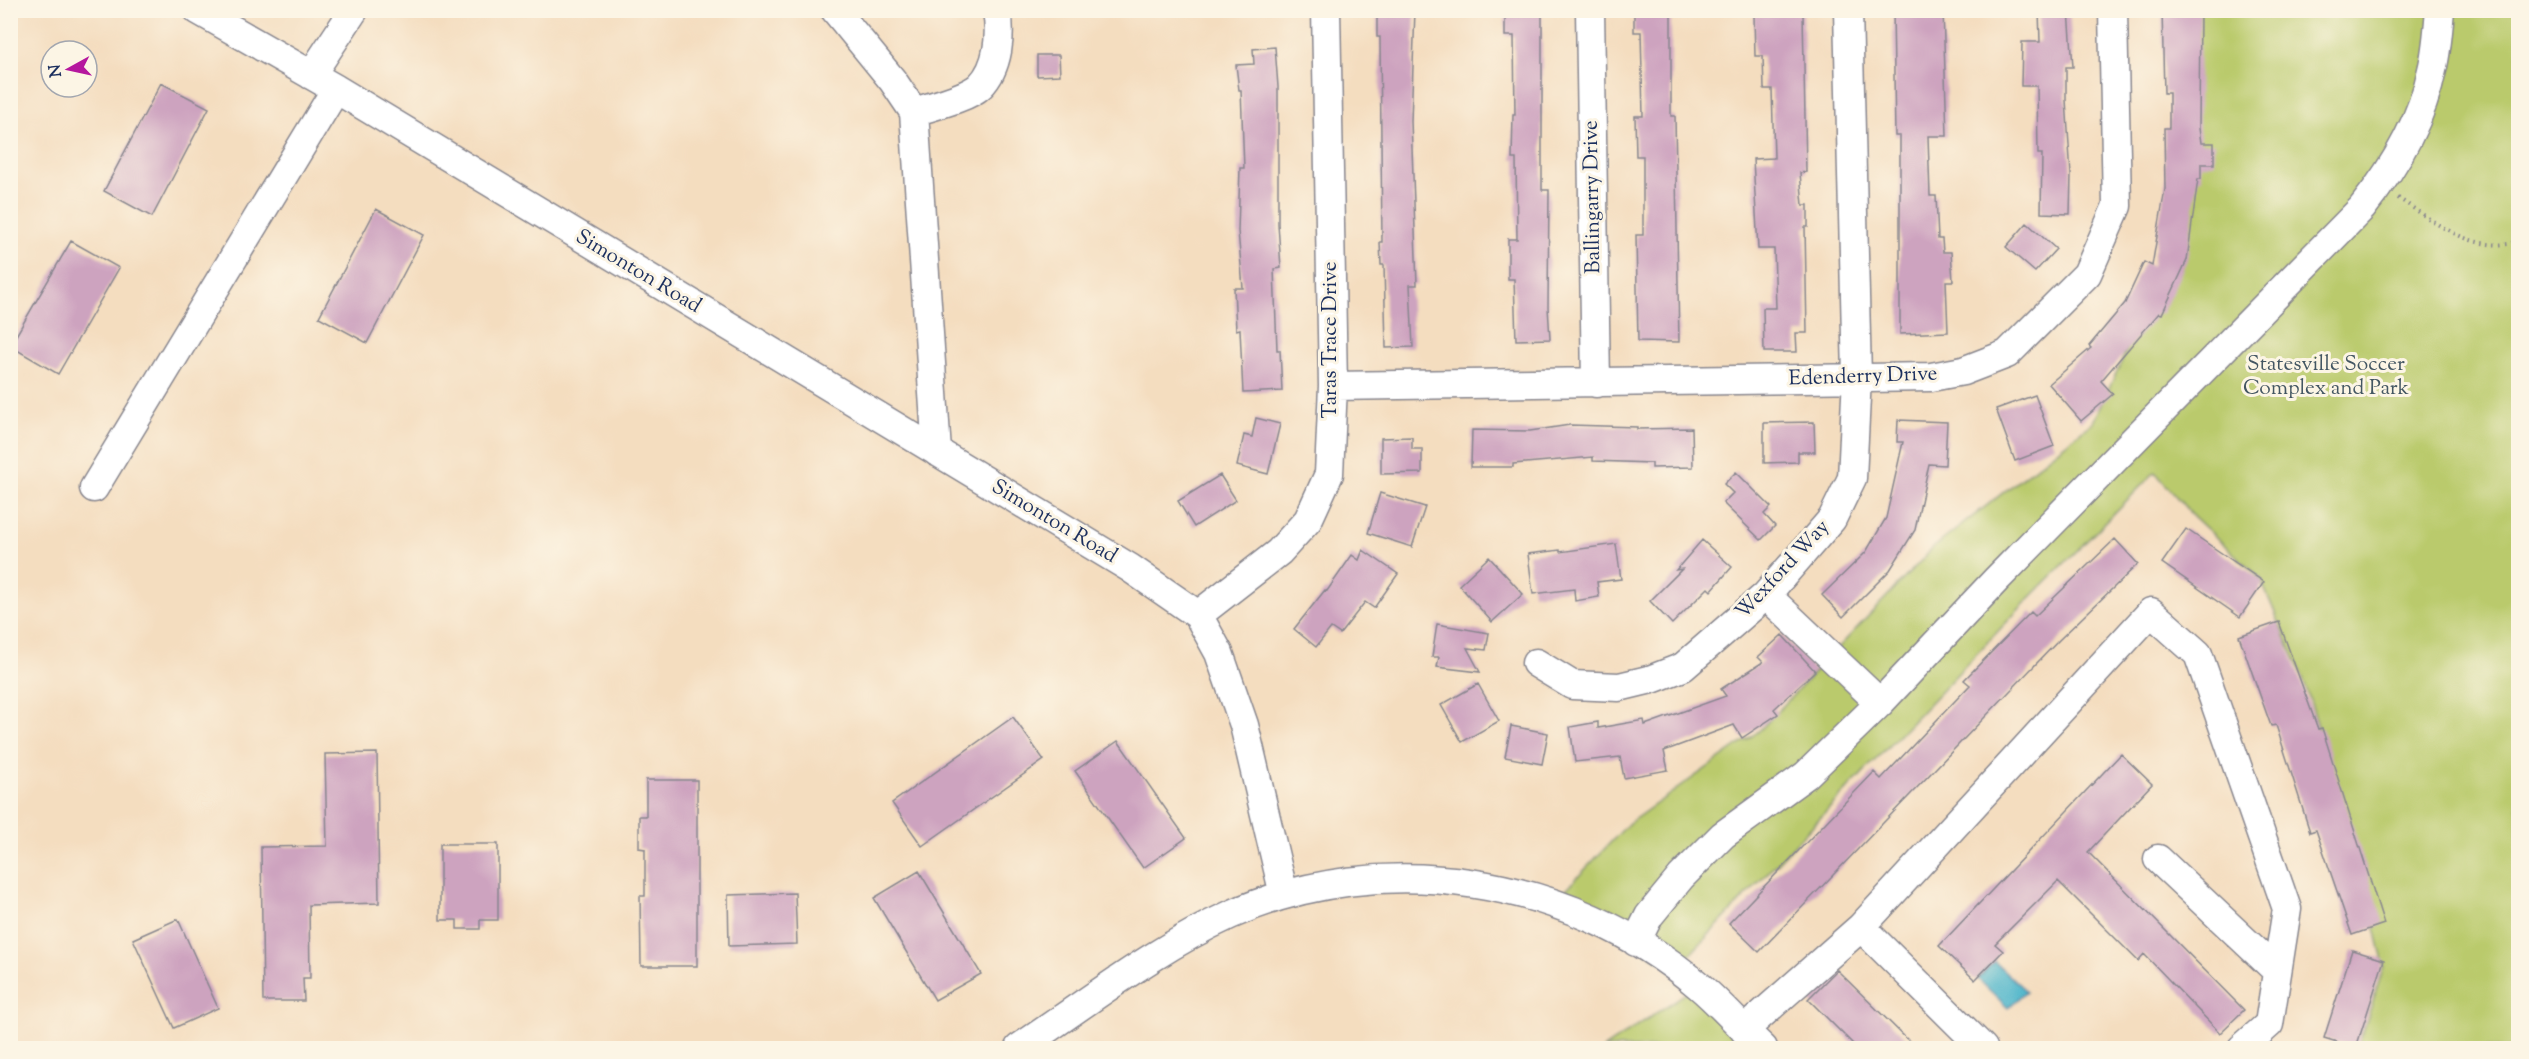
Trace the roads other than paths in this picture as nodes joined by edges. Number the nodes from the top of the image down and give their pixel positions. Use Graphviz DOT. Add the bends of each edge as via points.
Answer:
graph roads {
  1 [pos="198,10"];
  2 [pos="354,10"];
  3 [pos="835,10"];
  4 [pos="997,10"];
  5 [pos="1326,10"];
  6 [pos="1590,10"];
  7 [pos="1848,10"];
  8 [pos="2113,10"];
  9 [pos="2440,10"];
  10 [pos="311,75"];
  11 [pos="336,89"];
  12 [pos="914,112"];
  13 [pos="1857,377"];
  14 [pos="1596,383"];
  15 [pos="1333,386"];
  16 [pos="937,452"];
  17 [pos="94,488"];
  18 [pos="1766,596"];
  19 [pos="1198,615"];
  20 [pos="1536,663"];
  21 [pos="1880,704"];
  22 [pos="2158,859"];
  23 [pos="1284,895"];
  24 [pos="1861,927"];
  25 [pos="1636,942"];
  26 [pos="2277,971"];
  27 [pos="1753,1039"];
  28 [pos="1019,1048"];
  29 [pos="1983,1048"];
  30 [pos="2242,1048"];
  1 -- 10 [label="street, Simonton Road"];
  2 -- 10 [label="street"];
  3 -- 12 [label="street"];
  4 -- 12 [label="street" via="996,59 979,86"];
  5 -- 15 [label="street, Taras Trace Drive"];
  6 -- 14 [label="street, Ballingarry Drive"];
  7 -- 13 [label="street, Wexford Way"];
  8 -- 13 [label="street, Edenderry Drive" via="2117,206 2087,274 2007,354 1962,371 1931,377"];
  9 -- 21 [label="street" via="2432,70 2423,100 2380,186"];
  10 -- 11 [label="street, Simonton Road"];
  11 -- 16 [label="street, Simonton Road"];
  11 -- 17 [label="street"];
  12 -- 16 [label="street"];
  13 -- 14 [label="street, Edenderry Drive"];
  13 -- 18 [label="street, Wexford Way" via="1852,478 1832,519"];
  14 -- 15 [label="street, Edenderry Drive"];
  15 -- 19 [label="street, Taras Trace Drive" via="1329,474 1308,520 1279,552"];
  16 -- 19 [label="street, Simonton Road" via="1130,568"];
  18 -- 20 [label="street, Wexford Way" via="1683,667 1652,679 1619,687 1572,685"];
  18 -- 21 [label="street"];
  19 -- 23 [label="street, Simonton Road" via="1219,653 1244,725"];
  21 -- 25 [label="street" via="1806,775 1723,835 1649,916"];
  22 -- 26 [label="street"];
  23 -- 25 [label="street" via="1391,878 1474,882 1554,902"];
  23 -- 28 [label="street" via="1229,916 1157,956"];
  24 -- 26 [label="street" via="2151,612 2198,654 2287,909"];
  24 -- 27 [label="street"];
  24 -- 29 [label="street"];
  25 -- 27 [label="street" via="1698,985"];
  26 -- 30 [label="street" via="2269,1024"];
}
